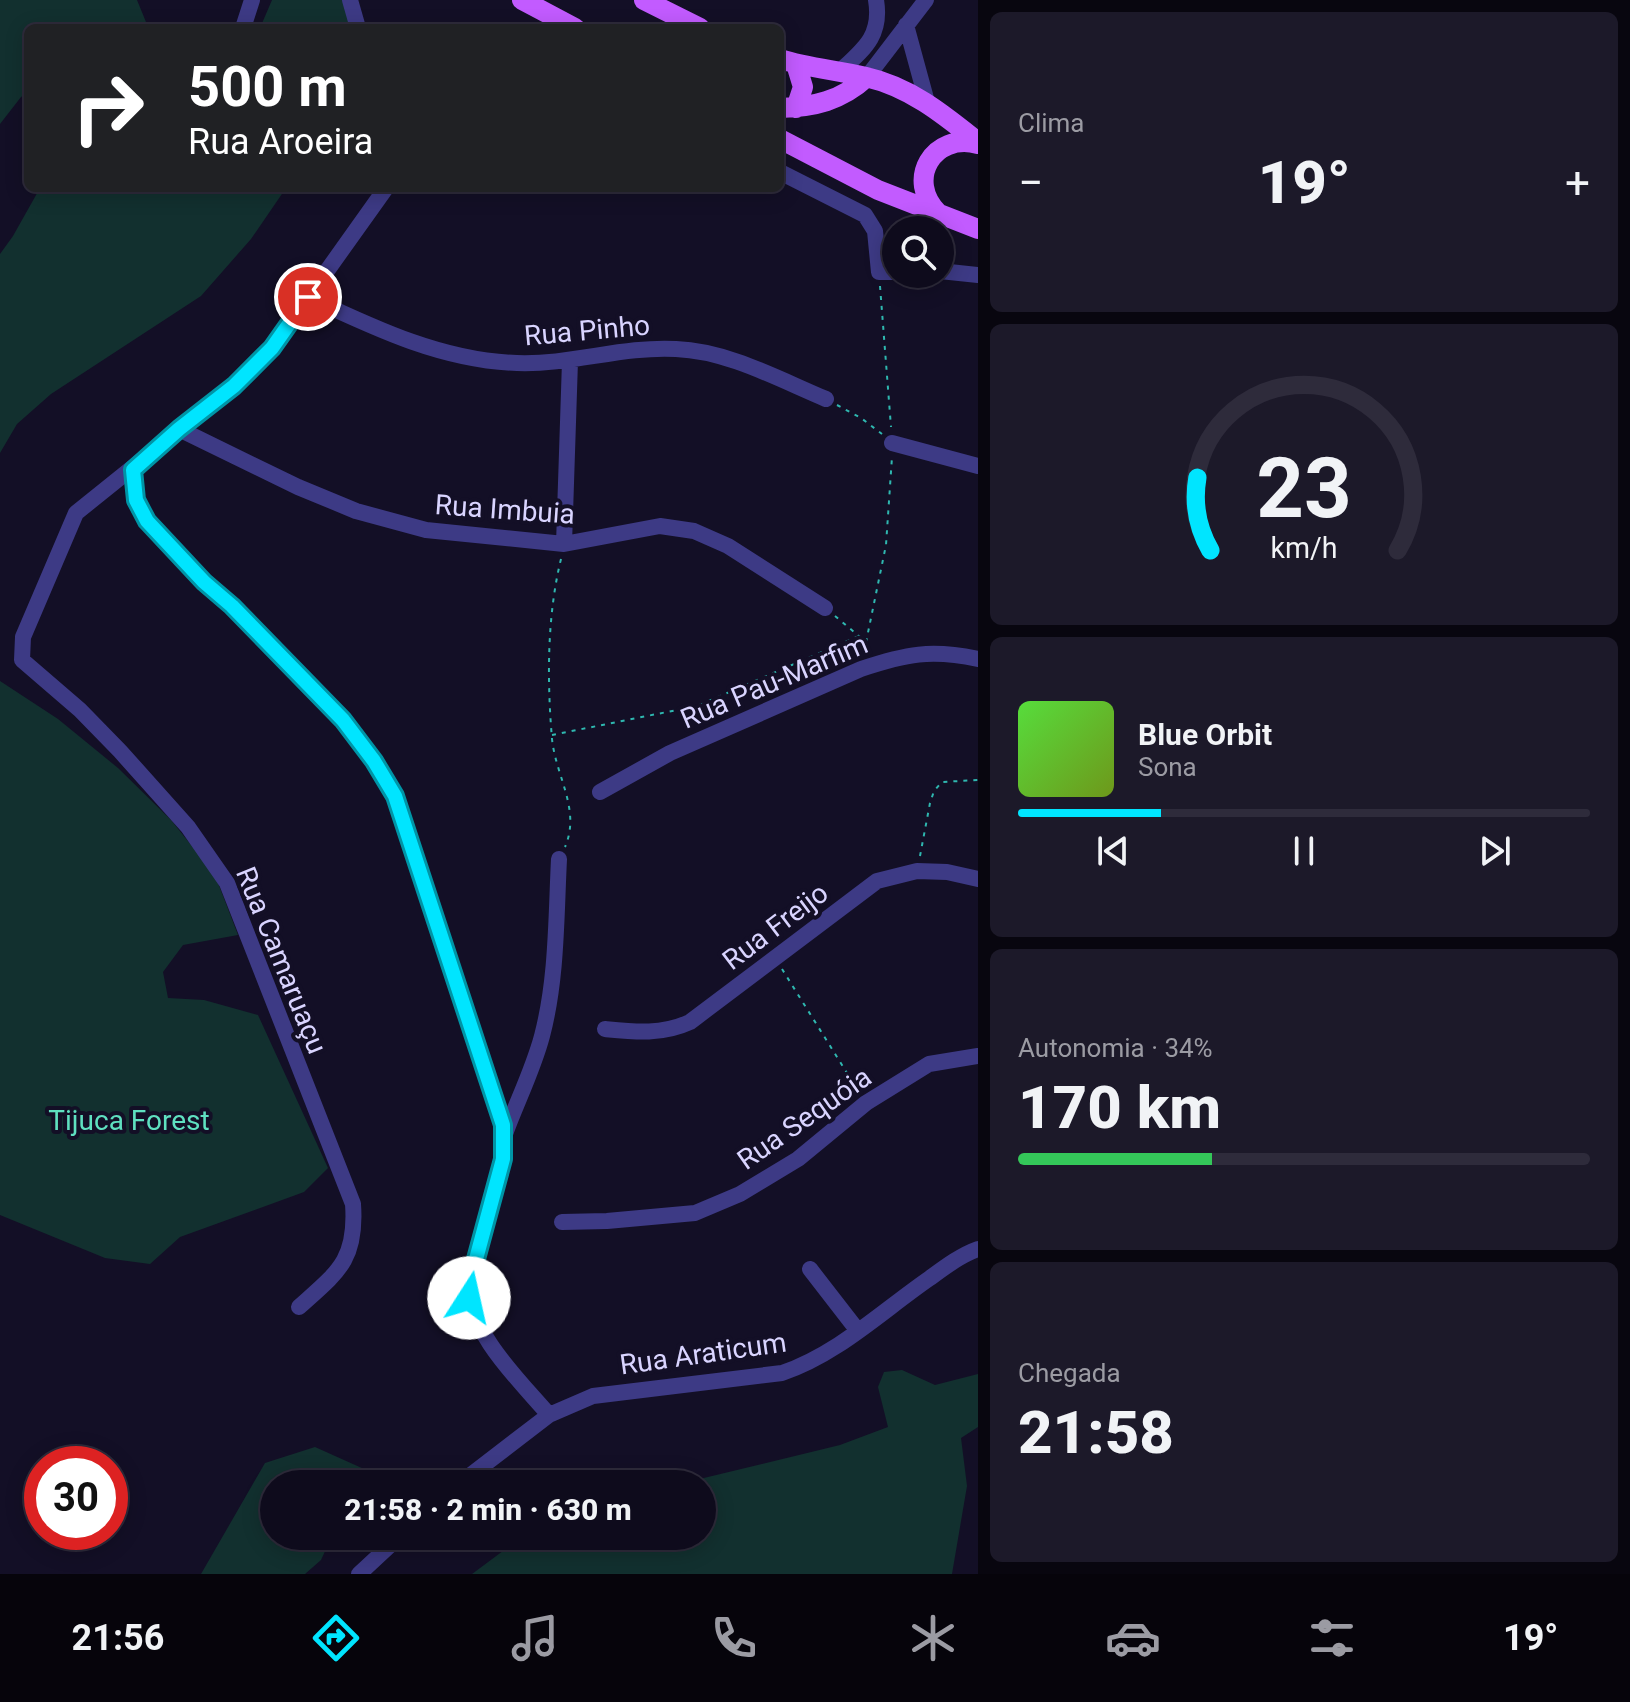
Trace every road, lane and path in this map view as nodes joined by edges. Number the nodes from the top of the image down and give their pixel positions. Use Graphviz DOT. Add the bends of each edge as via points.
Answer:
graph roads {
  1 [pos="252,0"];
  2 [pos="350,0"];
  3 [pos="522,0"];
  4 [pos="644,0"];
  5 [pos="876,0"];
  6 [pos="926,0"];
  7 [pos="244,24"];
  8 [pos="357,24"];
  9 [pos="567,24"];
  10 [pos="692,24"];
  11 [pos="906,25"];
  12 [pos="788,62"];
  13 [pos="839,72"];
  14 [pos="867,77"];
  15 [pos="927,102"];
  16 [pos="788,108"];
  17 [pos="784,141"];
  18 [pos="978,143"];
  19 [pos="784,174"];
  20 [pos="383,192"];
  21 [pos="938,213"];
  22 [pos="978,229"];
  23 [pos="882,255"];
  24 [pos="954,272"];
  25 [pos="978,275"];
  26 [pos="887,288"];
  27 [pos="308,297"];
  28 [pos="570,361"];
  29 [pos="826,399"];
  30 [pos="179,429"];
  31 [pos="892,443"];
  32 [pos="978,466"];
  33 [pos="133,470"];
  34 [pos="564,544"];
  35 [pos="825,608"];
  36 [pos="859,636"];
  37 [pos="866,642"];
  38 [pos="978,659"];
  39 [pos="861,669"];
  40 [pos="552,735"];
  41 [pos="978,780"];
  42 [pos="600,792"];
  43 [pos="559,859"];
  44 [pos="917,871"];
  45 [pos="978,879"];
  46 [pos="775,958"];
  47 [pos="605,1029"];
  48 [pos="978,1056"];
  49 [pos="866,1103"];
  50 [pos="504,1137"];
  51 [pos="562,1222"];
  52 [pos="978,1249"];
  53 [pos="810,1269"];
  54 [pos="299,1307"];
  55 [pos="858,1331"];
  56 [pos="549,1415"];
  57 [pos="477,1470"];
  58 [pos="385,1550"];
  59 [pos="359,1574"];
  1 -- 7 [label="street"];
  2 -- 8 [label="street"];
  3 -- 9 [label="main road"];
  4 -- 10 [label="main road"];
  5 -- 13 [label="street" via="878,20 870,39"];
  6 -- 11 [label="street"];
  11 -- 14 [label="street"];
  11 -- 15 [label="street"];
  12 -- 13 [label="main road"];
  12 -- 16 [label="main road" via="803,87"];
  13 -- 14 [label="main road"];
  14 -- 15 [label="main road"];
  14 -- 16 [label="main road" via="836,99"];
  15 -- 18 [label="main road"];
  17 -- 21 [label="main road" via="878,190"];
  18 -- 21 [label="main road" via="953,143 928,163 924,186"];
  19 -- 23 [label="street" via="865,215"];
  20 -- 27 [label="street"];
  21 -- 22 [label="main road"];
  24 -- 25 [label="street"];
  26 -- 31 [label="path"];
  27 -- 28 [label="street, Rua Pinho" via="435,349 516,363"];
  27 -- 30 [label="street" via="272,348"];
  28 -- 29 [label="street, Rua Pinho" via="641,350 700,352"];
  28 -- 34 [label="street"];
  29 -- 31 [label="path"];
  30 -- 33 [label="street"];
  30 -- 34 [label="street, Rua Imbuia" via="356,511 426,530"];
  31 -- 32 [label="street"];
  31 -- 37 [label="path" via="886,545"];
  33 -- 50 [label="street" via="136,500 147,521 343,720 395,796"];
  33 -- 54 [label="street, Rua Camaruaçu" via="76,513 23,637 22,660 120,751 188,827 227,883 353,1204 354,1226 339,1271"];
  34 -- 35 [label="street, Rua Imbuia" via="660,526 694,531 728,546"];
  34 -- 40 [label="path" via="550,638"];
  35 -- 36 [label="path"];
  36 -- 37 [label="path"];
  36 -- 40 [label="path" via="697,706"];
  37 -- 39 [label="path"];
  38 -- 39 [label="street, Rua Pau-Marfim" via="934,652"];
  39 -- 42 [label="street, Rua Pau-Marfim" via="670,753"];
  40 -- 43 [label="path" via="571,808 572,827"];
  41 -- 44 [label="path" via="942,782 934,791"];
  43 -- 50 [label="street" via="551,986 542,1034"];
  44 -- 45 [label="street, Rua Freijo"];
  44 -- 46 [label="street, Rua Freijo" via="877,881"];
  46 -- 47 [label="street, Rua Freijo" via="690,1022 643,1033"];
  46 -- 49 [label="path"];
  48 -- 49 [label="street, Rua Sequóia" via="929,1064"];
  49 -- 51 [label="street, Rua Sequóia" via="798,1159 695,1213"];
  50 -- 56 [label="street" via="469,1298 490,1341"];
  52 -- 55 [label="street, Rua Araticum"];
  53 -- 55 [label="street"];
  55 -- 56 [label="street, Rua Araticum" via="782,1373 609,1393"];
  56 -- 57 [label="street, Rua Araticum"];
  58 -- 59 [label="street"];
}
